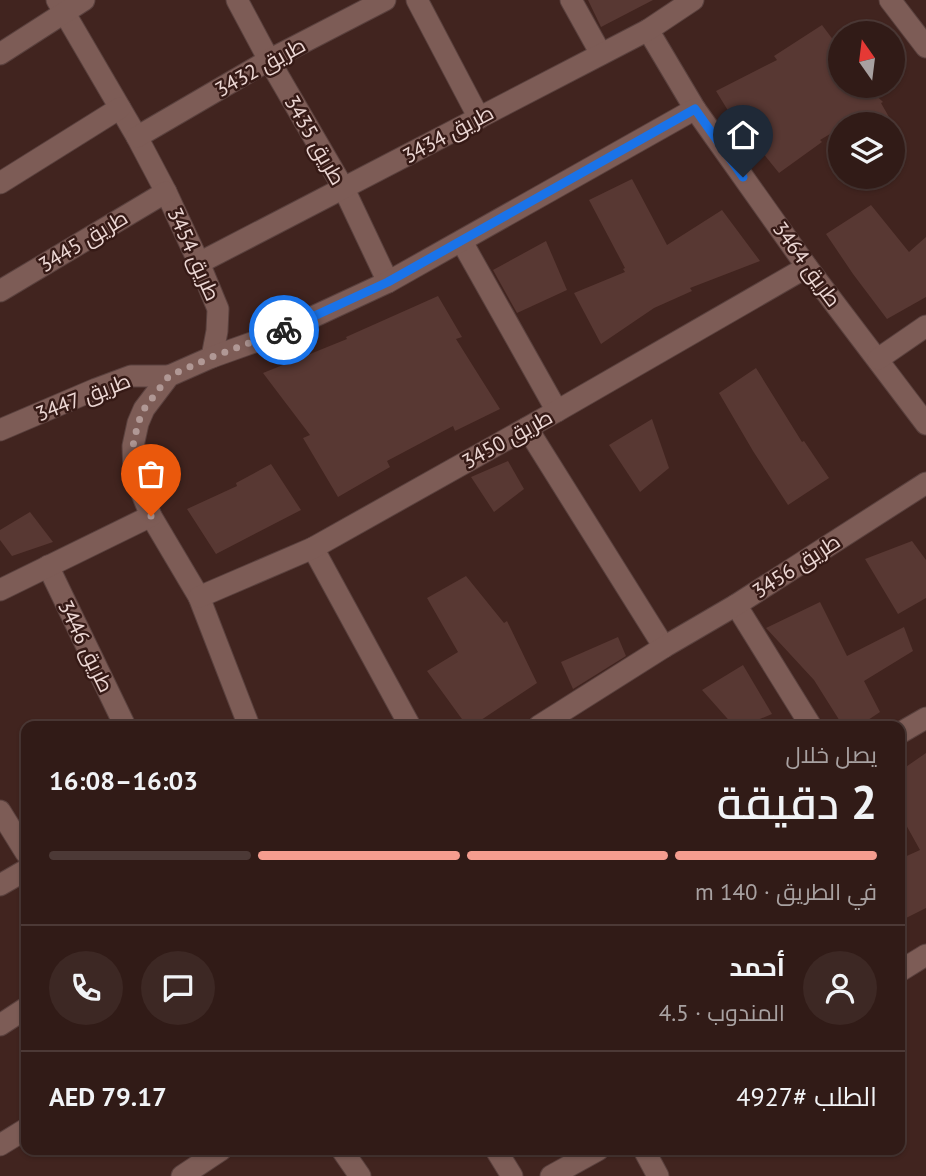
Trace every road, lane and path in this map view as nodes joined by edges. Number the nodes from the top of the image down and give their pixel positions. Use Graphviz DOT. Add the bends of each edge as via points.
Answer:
graph roads {
  1 [pos="84,0"];
  2 [pos="237,0"];
  3 [pos="385,0"];
  4 [pos="417,0"];
  5 [pos="571,0"];
  6 [pos="693,0"];
  7 [pos="890,0"];
  8 [pos="61,6"];
  9 [pos="648,30"];
  10 [pos="926,47"];
  11 [pos="0,54"];
  12 [pos="601,54"];
  13 [pos="269,60"];
  14 [pos="120,108"];
  15 [pos="695,109"];
  16 [pos="479,118"];
  17 [pos="136,137"];
  18 [pos="0,183"];
  19 [pos="344,189"];
  20 [pos="166,192"];
  21 [pos="462,242"];
  22 [pos="200,263"];
  23 [pos="807,267"];
  24 [pos="388,282"];
  25 [pos="0,291"];
  26 [pos="926,326"];
  27 [pos="212,357"];
  28 [pos="878,359"];
  29 [pos="169,376"];
  30 [pos="557,411"];
  31 [pos="926,424"];
  32 [pos="527,428"];
  33 [pos="0,430"];
  34 [pos="926,483"];
  35 [pos="151,516"];
  36 [pos="313,548"];
  37 [pos="48,566"];
  38 [pos="0,590"];
  39 [pos="199,597"];
  40 [pos="736,605"];
  41 [pos="664,647"];
  42 [pos="926,718"];
  43 [pos="123,721"];
  44 [pos="247,721"];
  45 [pos="407,721"];
  46 [pos="554,721"];
  47 [pos="808,721"];
  48 [pos="905,730"];
  49 [pos="0,811"];
  50 [pos="21,845"];
  51 [pos="21,873"];
  52 [pos="0,885"];
  53 [pos="926,955"];
  54 [pos="905,968"];
  55 [pos="21,1011"];
  56 [pos="0,1025"];
  57 [pos="21,1132"];
  58 [pos="0,1145"];
  59 [pos="214,1155"];
  60 [pos="345,1155"];
  61 [pos="499,1155"];
  62 [pos="589,1155"];
  63 [pos="647,1155"];
  64 [pos="185,1175"];
  65 [pos="360,1176"];
  66 [pos="512,1176"];
  67 [pos="551,1176"];
  68 [pos="658,1176"];
  1 -- 8 [label="street"];
  2 -- 13 [label="street, طريق 3435"];
  3 -- 13 [label="street, طريق 3432"];
  4 -- 16 [label="street"];
  5 -- 12 [label="street"];
  6 -- 9 [label="street, طريق 3434"];
  7 -- 10 [label="street"];
  8 -- 11 [label="street"];
  8 -- 14 [label="street, طريق 3454"];
  9 -- 12 [label="street, طريق 3434"];
  9 -- 15 [label="street, طريق 3464"];
  12 -- 16 [label="street, طريق 3434"];
  13 -- 17 [label="street, طريق 3432"];
  13 -- 19 [label="street, طريق 3435"];
  14 -- 17 [label="street, طريق 3454"];
  14 -- 18 [label="street"];
  15 -- 21 [label="street"];
  15 -- 23 [label="street, طريق 3464"];
  16 -- 19 [label="street, طريق 3434"];
  17 -- 20 [label="street, طريق 3454"];
  19 -- 22 [label="street, طريق 3434"];
  19 -- 24 [label="street, طريق 3435"];
  20 -- 22 [label="street, طريق 3454"];
  20 -- 25 [label="street, طريق 3445"];
  21 -- 24 [label="street"];
  21 -- 30 [label="street"];
  22 -- 27 [label="street, طريق 3454" via="218,309"];
  23 -- 28 [label="street, طريق 3464"];
  23 -- 30 [label="street, طريق 3450"];
  24 -- 27 [label="street" via="274,335"];
  26 -- 28 [label="street"];
  27 -- 29 [label="street"];
  28 -- 31 [label="street, طريق 3464"];
  29 -- 33 [label="street, طريق 3447" via="131,376"];
  29 -- 35 [label="street" via="144,409 133,446 134,474"];
  30 -- 32 [label="street, طريق 3450"];
  32 -- 36 [label="street, طريق 3450"];
  32 -- 41 [label="street"];
  34 -- 40 [label="street, طريق 3456"];
  35 -- 37 [label="street"];
  35 -- 39 [label="street"];
  36 -- 39 [label="street, طريق 3450"];
  36 -- 45 [label="street"];
  37 -- 38 [label="street"];
  37 -- 43 [label="street, طريق 3446"];
  39 -- 44 [label="street"];
  40 -- 41 [label="street, طريق 3456"];
  40 -- 47 [label="street"];
  41 -- 46 [label="street, طريق 3456"];
  42 -- 48 [label="street"];
  49 -- 50 [label="street"];
  51 -- 52 [label="street"];
  53 -- 54 [label="street"];
  55 -- 56 [label="street"];
  57 -- 58 [label="street"];
  59 -- 64 [label="street"];
  60 -- 65 [label="street"];
  61 -- 66 [label="street"];
  62 -- 67 [label="street"];
  63 -- 68 [label="street"];
}
